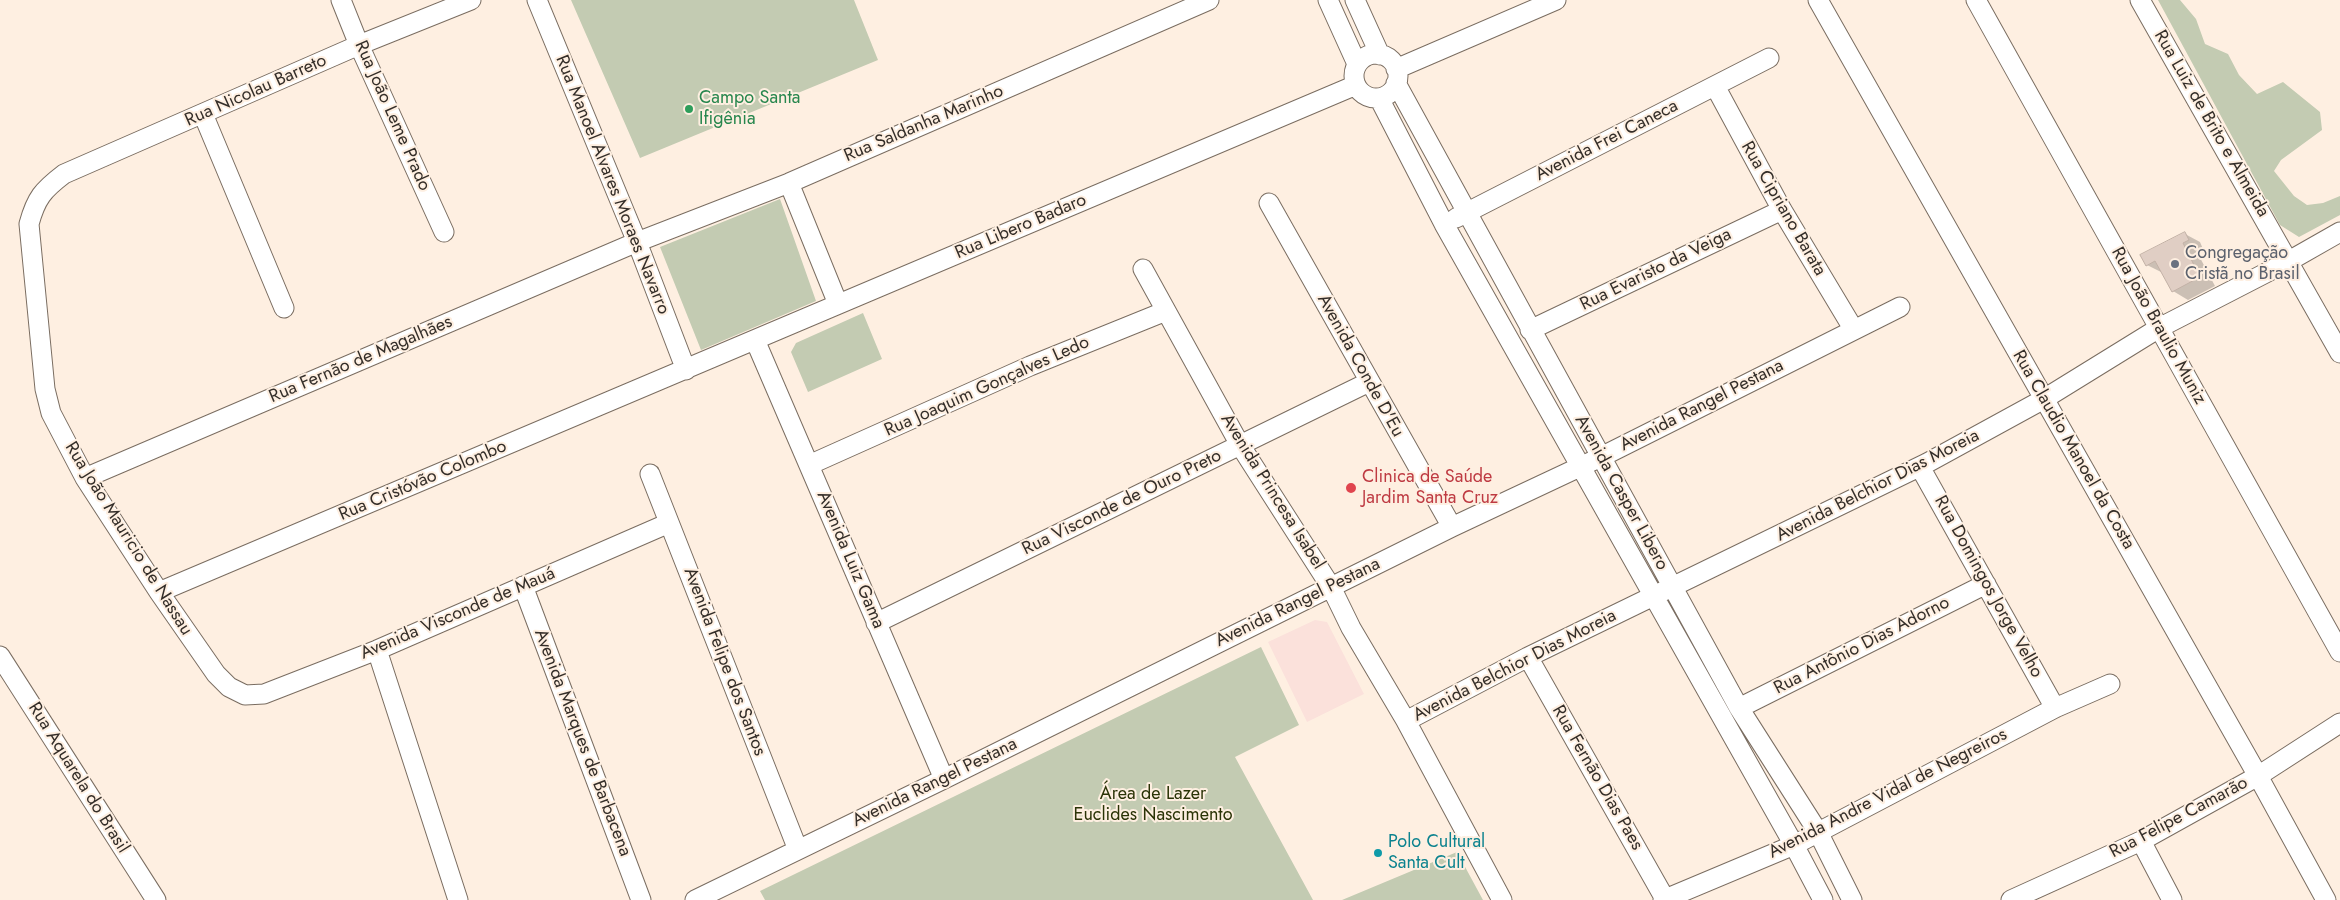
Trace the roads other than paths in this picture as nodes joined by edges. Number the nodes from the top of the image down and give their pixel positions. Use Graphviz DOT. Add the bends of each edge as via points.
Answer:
graph roads {
  1 [pos="341,0"];
  2 [pos="471,0"];
  3 [pos="536,0"];
  4 [pos="1210,0"];
  5 [pos="1328,0"];
  6 [pos="1355,0"];
  7 [pos="1556,0"];
  8 [pos="1818,0"];
  9 [pos="1976,0"];
  10 [pos="2140,0"];
  11 [pos="359,45"];
  12 [pos="1380,55"];
  13 [pos="1769,58"];
  14 [pos="1357,64"];
  15 [pos="1396,76"];
  16 [pos="1356,85"];
  17 [pos="1715,86"];
  18 [pos="1379,98"];
  19 [pos="203,114"];
  20 [pos="789,183"];
  21 [pos="44,189"];
  22 [pos="1269,203"];
  23 [pos="1782,210"];
  24 [pos="1468,212"];
  25 [pos="1444,224"];
  26 [pos="444,232"];
  27 [pos="2340,232"];
  28 [pos="637,242"];
  29 [pos="2289,261"];
  30 [pos="1143,269"];
  31 [pos="838,304"];
  32 [pos="1900,307"];
  33 [pos="284,308"];
  34 [pos="1166,311"];
  35 [pos="2158,328"];
  36 [pos="1530,330"];
  37 [pos="1854,330"];
  38 [pos="755,340"];
  39 [pos="2340,353"];
  40 [pos="686,370"];
  41 [pos="1369,382"];
  42 [pos="2044,399"];
  43 [pos="1240,445"];
  44 [pos="1600,457"];
  45 [pos="810,465"];
  46 [pos="1581,466"];
  47 [pos="1920,467"];
  48 [pos="650,474"];
  49 [pos="85,478"];
  50 [pos="669,523"];
  51 [pos="1452,527"];
  52 [pos="1986,584"];
  53 [pos="523,586"];
  54 [pos="1331,586"];
  55 [pos="1673,587"];
  56 [pos="159,592"];
  57 [pos="1653,598"];
  58 [pos="876,623"];
  59 [pos="377,650"];
  60 [pos="2340,652"];
  61 [pos="0,656"];
  62 [pos="1528,658"];
  63 [pos="2110,684"];
  64 [pos="245,695"];
  65 [pos="1739,708"];
  66 [pos="2055,708"];
  67 [pos="1406,721"];
  68 [pos="2340,723"];
  69 [pos="2258,776"];
  70 [pos="944,779"];
  71 [pos="1818,832"];
  72 [pos="2141,840"];
  73 [pos="1794,845"];
  74 [pos="798,850"];
  75 [pos="1664,899"];
  76 [pos="156,900"];
  77 [pos="458,900"];
  78 [pos="641,900"];
  79 [pos="695,900"];
  80 [pos="1502,900"];
  81 [pos="1823,900"];
  82 [pos="1852,900"];
  83 [pos="2011,900"];
  84 [pos="2172,900"];
  85 [pos="2326,900"];
  1 -- 11 [label="street, Rua João Leme Prado"];
  2 -- 11 [label="street, Rua Nicolau Barreto"];
  3 -- 28 [label="street, Rua Manoel Alvares Moraes Navarro"];
  4 -- 20 [label="street, Rua Saldanha Marinho"];
  5 -- 14 [label="street"];
  6 -- 12 [label="street"];
  7 -- 15 [label="street"];
  8 -- 42 [label="street, Rua Claudio Manoel da Costa"];
  9 -- 35 [label="street, Rua João Braulio Muniz"];
  10 -- 29 [label="street, Rua Luiz de Brito e Almeida"];
  11 -- 19 [label="street, Rua Nicolau Barreto"];
  11 -- 26 [label="street, Rua João Leme Prado"];
  12 -- 14 [label="street" via="1369,55"];
  12 -- 15 [label="street" via="1390,59"];
  13 -- 17 [label="street, Avenida Frei Caneca"];
  14 -- 16 [label="street"];
  15 -- 18 [label="street" via="1392,92"];
  15 -- 24 [label="street, Avenida Casper Libero"];
  16 -- 18 [label="street" via="1365,96"];
  16 -- 31 [label="street, Rua Libero Badaro"];
  17 -- 23 [label="street, Rua Cipriano Barata"];
  17 -- 24 [label="street, Avenida Frei Caneca"];
  18 -- 25 [label="street, Avenida Casper Libero"];
  19 -- 21 [label="street, Rua Nicolau Barreto" via="64,174"];
  19 -- 33 [label="street"];
  20 -- 28 [label="street, Rua Saldanha Marinho"];
  20 -- 31 [label="street"];
  21 -- 49 [label="street, Rua João Mauricio de Nassau" via="34,205 29,224 45,389 50,413"];
  22 -- 41 [label="street, Avenida Conde D'Eu"];
  23 -- 36 [label="street, Rua Evaristo da Veiga"];
  23 -- 37 [label="street, Rua Cipriano Barata"];
  24 -- 25 [label="street, Avenida Frei Caneca"];
  24 -- 36 [label="street, Avenida Casper Libero"];
  25 -- 46 [label="street, Avenida Casper Libero"];
  27 -- 29 [label="street, Avenida Belchior Dias Moreia"];
  28 -- 40 [label="street, Rua Manoel Alvares Moraes Navarro"];
  28 -- 49 [label="street, Rua Fernão de Magalhães"];
  29 -- 35 [label="street, Avenida Belchior Dias Moreia"];
  29 -- 39 [label="street, Rua Luiz de Brito e Almeida"];
  30 -- 34 [label="street, Avenida Princesa Isabel"];
  31 -- 38 [label="street, Rua Libero Badaro"];
  32 -- 37 [label="street, Avenida Rangel Pestana"];
  34 -- 43 [label="street, Avenida Princesa Isabel"];
  34 -- 45 [label="street, Rua Joaquim Gonçalves Ledo" via="1030,366"];
  35 -- 42 [label="street, Avenida Belchior Dias Moreia"];
  35 -- 60 [label="street, Rua João Braulio Muniz"];
  36 -- 44 [label="street, Avenida Casper Libero"];
  37 -- 44 [label="street, Avenida Rangel Pestana"];
  38 -- 40 [label="street, Rua Libero Badaro"];
  38 -- 45 [label="street, Avenida Luiz Gama"];
  40 -- 56 [label="street, Rua Cristóvão Colombo"];
  41 -- 43 [label="street, Rua Visconde de Ouro Preto"];
  41 -- 51 [label="street, Avenida Conde D'Eu"];
  42 -- 47 [label="street, Avenida Belchior Dias Moreia"];
  42 -- 69 [label="street, Rua Claudio Manoel da Costa"];
  43 -- 54 [label="street, Avenida Princesa Isabel"];
  43 -- 58 [label="street, Rua Visconde de Ouro Preto"];
  44 -- 46 [label="street, Avenida Rangel Pestana"];
  44 -- 55 [label="street, Avenida Casper Libero"];
  45 -- 58 [label="street, Avenida Luiz Gama"];
  46 -- 51 [label="street, Avenida Rangel Pestana"];
  46 -- 57 [label="street, Avenida Casper Libero"];
  47 -- 52 [label="street, Rua Domingos Jorge Velho"];
  47 -- 55 [label="street, Avenida Belchior Dias Moreia"];
  48 -- 50 [label="street, Avenida Felipe dos Santos"];
  49 -- 56 [label="street, Rua João Mauricio de Nassau"];
  50 -- 53 [label="street, Avenida Visconde de Mauá"];
  50 -- 74 [label="street, Avenida Felipe dos Santos"];
  51 -- 54 [label="street, Avenida Rangel Pestana"];
  52 -- 65 [label="street, Rua Antônio Dias Adorno"];
  52 -- 66 [label="street, Rua Domingos Jorge Velho"];
  53 -- 59 [label="street, Avenida Visconde de Mauá"];
  53 -- 78 [label="street, Avenida Marques de Barbacena"];
  54 -- 67 [label="street, Avenida Princesa Isabel" via="1351,628"];
  54 -- 70 [label="street, Avenida Rangel Pestana"];
  55 -- 57 [label="street, Avenida Belchior Dias Moreia"];
  55 -- 65 [label="street, Avenida Casper Libero"];
  56 -- 64 [label="street, Rua João Mauricio de Nassau" via="216,674 228,687"];
  57 -- 62 [label="street, Avenida Belchior Dias Moreia"];
  57 -- 73 [label="street, Avenida Casper Libero"];
  58 -- 70 [label="street, Avenida Luiz Gama"];
  59 -- 64 [label="street, Avenida Visconde de Mauá" via="264,694"];
  59 -- 77 [label="street"];
  61 -- 76 [label="street, Rua Aquarela do Brasil"];
  62 -- 67 [label="street, Avenida Belchior Dias Moreia"];
  62 -- 75 [label="street, Rua Fernão Dias Paes"];
  63 -- 66 [label="street, Avenida Andre Vidal de Negreiros"];
  65 -- 71 [label="street, Avenida Casper Libero"];
  66 -- 71 [label="street, Avenida Andre Vidal de Negreiros"];
  67 -- 80 [label="street, Avenida Princesa Isabel"];
  68 -- 69 [label="street, Rua Felipe Camarão"];
  69 -- 72 [label="street, Rua Felipe Camarão"];
  69 -- 85 [label="street, Rua Claudio Manoel da Costa"];
  70 -- 74 [label="street, Avenida Rangel Pestana"];
  71 -- 73 [label="street, Avenida Andre Vidal de Negreiros"];
  71 -- 82 [label="street, Avenida Casper Libero"];
  72 -- 83 [label="street, Rua Felipe Camarão"];
  72 -- 84 [label="street"];
  73 -- 75 [label="street, Avenida Andre Vidal de Negreiros"];
  73 -- 81 [label="street, Avenida Casper Libero"];
  74 -- 79 [label="street, Avenida Rangel Pestana"];
}
